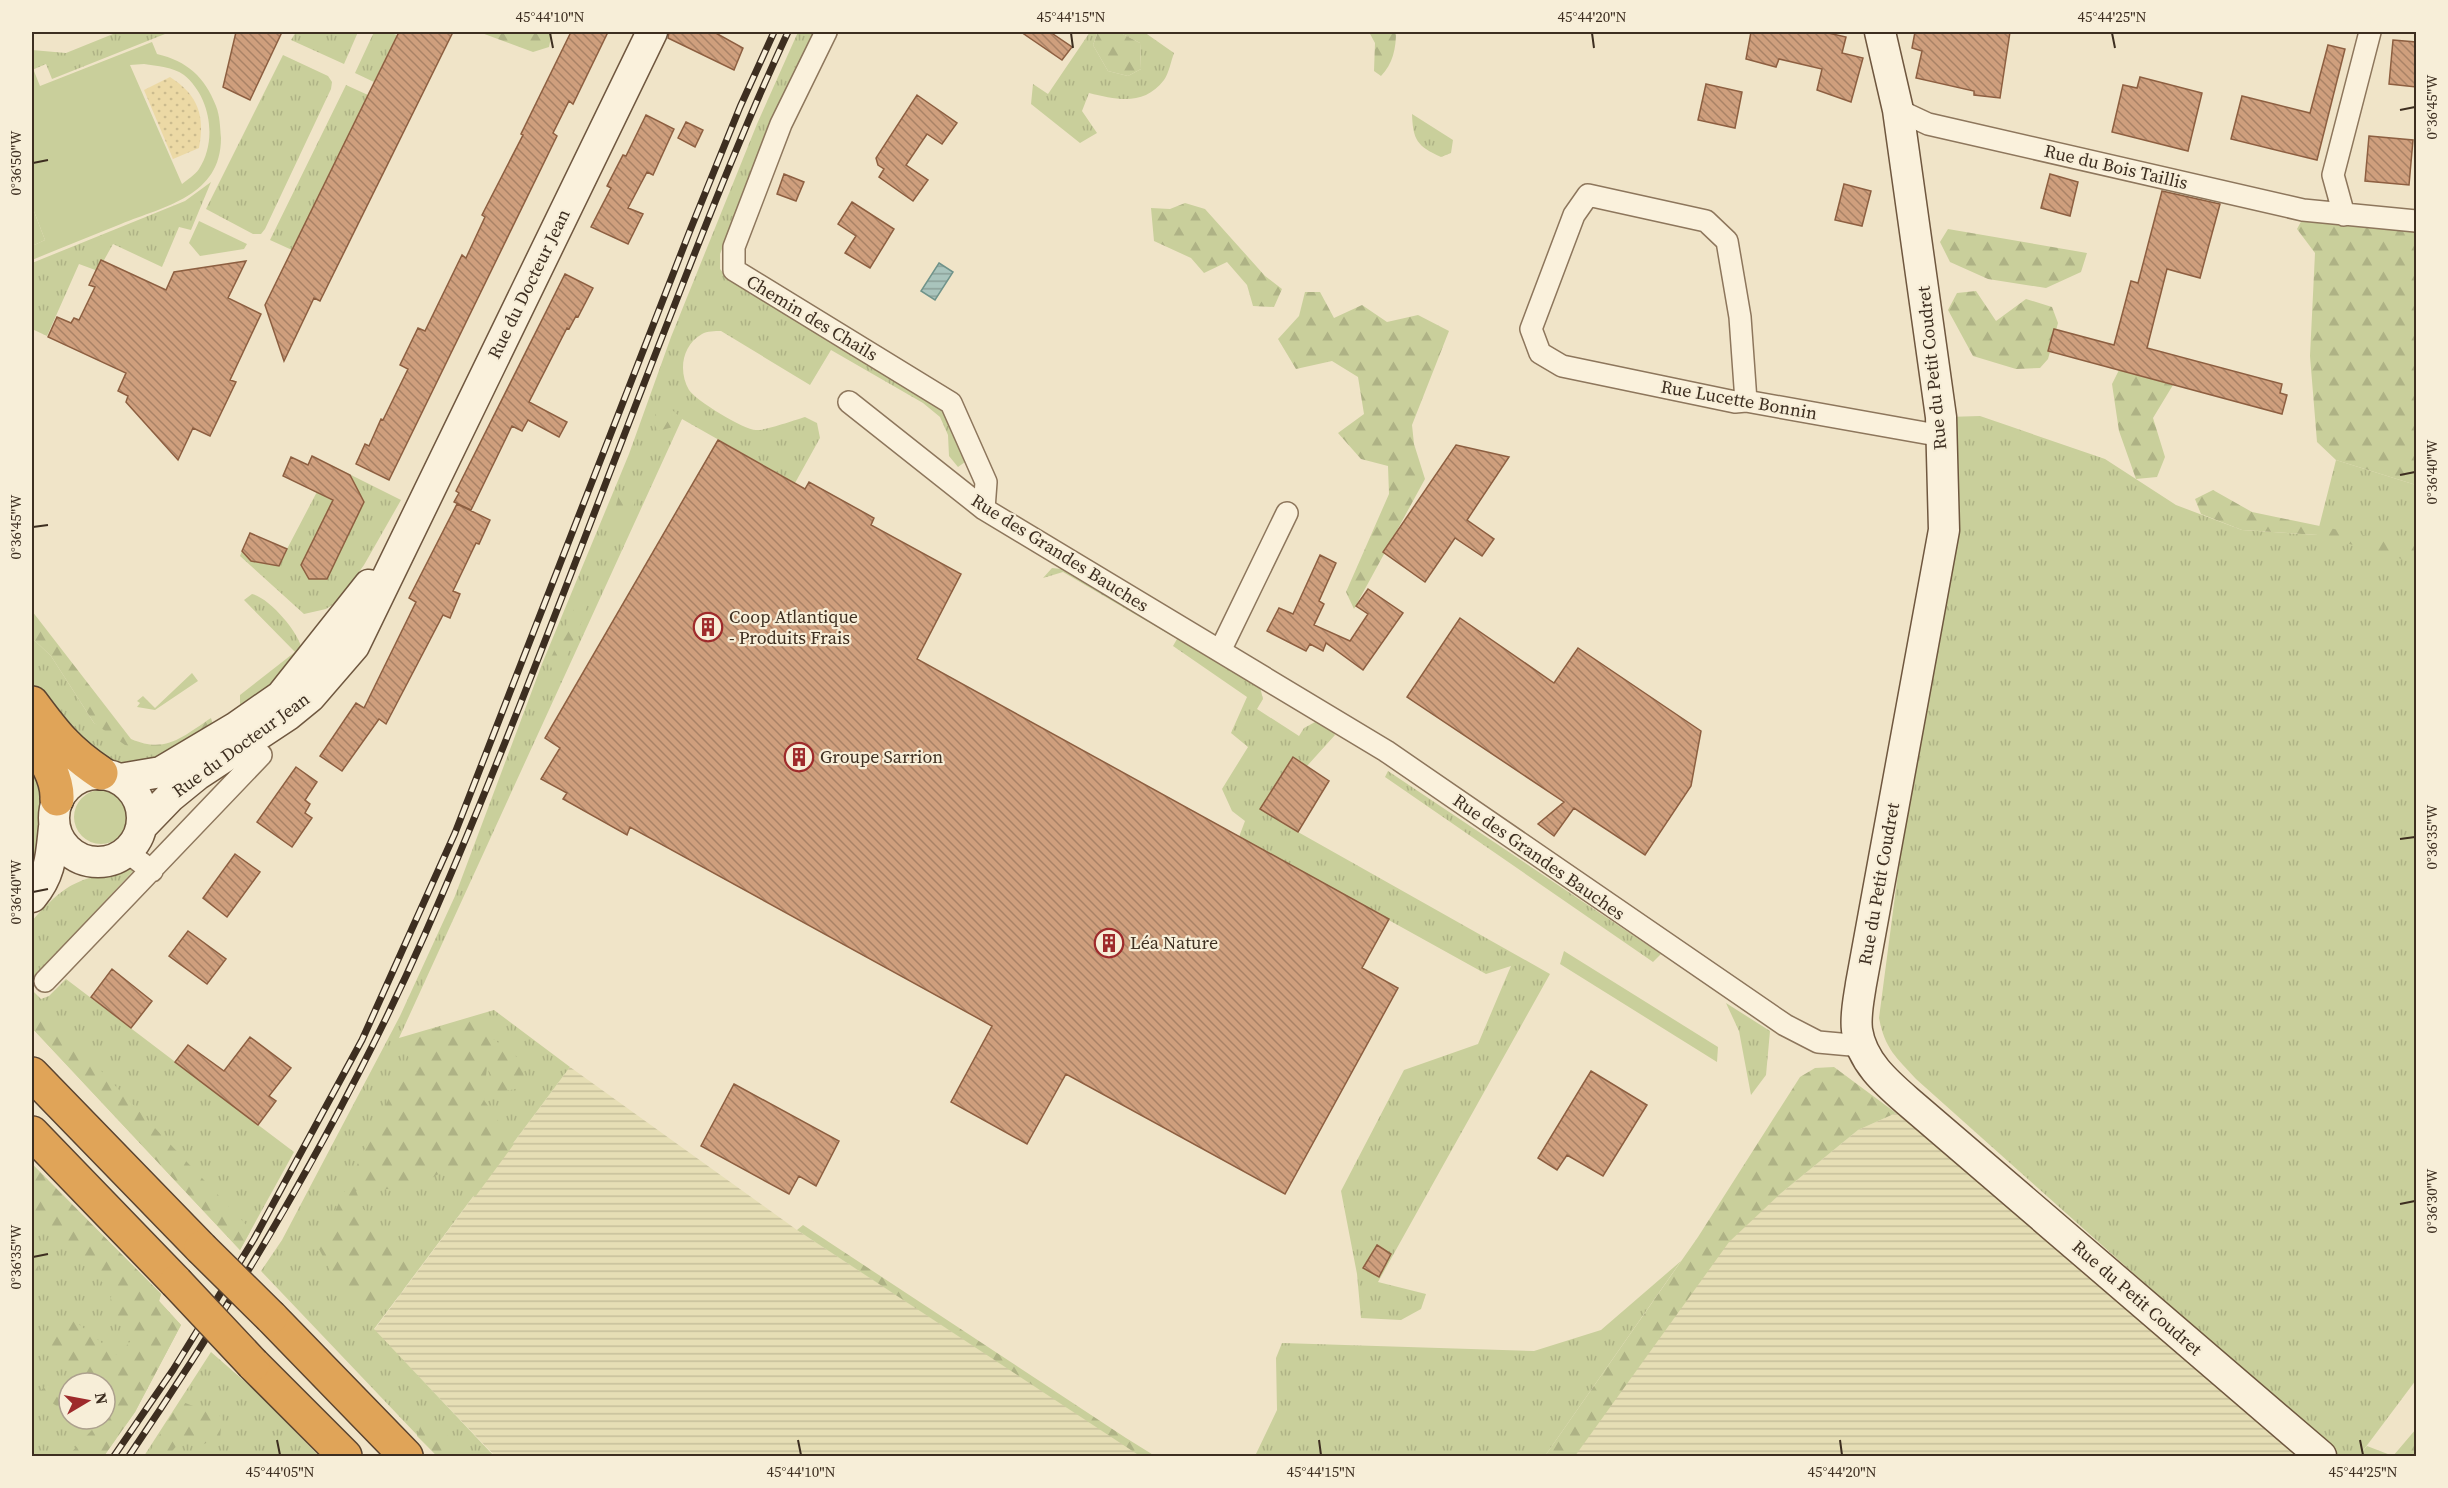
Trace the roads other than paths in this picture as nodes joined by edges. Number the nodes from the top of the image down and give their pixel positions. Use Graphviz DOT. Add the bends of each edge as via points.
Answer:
graph roads {
  1 [pos="652,32"];
  2 [pos="826,32"];
  3 [pos="1880,32"];
  4 [pos="2370,32"];
  5 [pos="1898,110"];
  6 [pos="2344,215"];
  7 [pos="2416,221"];
  8 [pos="1746,401"];
  9 [pos="849,402"];
  10 [pos="1942,436"];
  11 [pos="984,509"];
  12 [pos="1287,513"];
  13 [pos="405,537"];
  14 [pos="1220,651"];
  15 [pos="32,703"];
  16 [pos="32,740"];
  17 [pos="261,755"];
  18 [pos="110,776"];
  19 [pos="56,813"];
  20 [pos="142,826"];
  21 [pos="127,852"];
  22 [pos="95,862"];
  23 [pos="152,871"];
  24 [pos="38,890"];
  25 [pos="45,981"];
  26 [pos="1862,1047"];
  27 [pos="32,1064"];
  28 [pos="32,1074"];
  29 [pos="61,1105"];
  30 [pos="32,1133"];
  31 [pos="345,1456"];
  32 [pos="406,1456"];
  33 [pos="2321,1456"];
  1 -- 13 [label="street, Rue du Docteur Jean"];
  2 -- 11 [label="street, Chemin des Chails" via="781,124 734,247 734,270 951,403 986,482"];
  3 -- 5 [label="street"];
  4 -- 6 [label="street" via="2333,175"];
  5 -- 6 [label="street, Rue du Bois Taillis" via="1928,124 2303,210"];
  5 -- 10 [label="street, Rue du Petit Coudret"];
  6 -- 7 [label="street, Rue du Bois Taillis"];
  8 -- 8 [label="street, Rue Lucette Bonnin" via="1740,317 1727,241 1706,221 1588,195 1574,214 1531,329 1540,353 1562,366 1735,402"];
  8 -- 10 [label="street, Rue Lucette Bonnin"];
  9 -- 11 [label="street, Rue des Grandes Bauches"];
  10 -- 26 [label="street, Rue du Petit Coudret" via="1944,530 1861,984 1857,1030"];
  11 -- 14 [label="street, Rue des Grandes Bauches"];
  12 -- 14 [label="street"];
  13 -- 18 [label="street, Rue du Docteur Jean" via="280,696 161,772"];
  13 -- 20 [label="street, Rue du Docteur Jean" via="354,646 310,697 260,736 197,775"];
  14 -- 26 [label="street, Rue des Grandes Bauches" via="1386,751 1785,1025 1818,1042"];
  15 -- 18 [label="highway" via="76,756"];
  16 -- 19 [label="highway" via="58,788"];
  17 -- 23 [label="street, Rue du Docteur Jean"];
  18 -- 19 [label="street" via="80,777 63,790"];
  18 -- 20 [label="street" via="129,785 140,804"];
  19 -- 22 [label="street" via="65,847 84,860"];
  19 -- 24 [label="street" via="52,852"];
  20 -- 21 [label="street"];
  21 -- 22 [label="street"];
  21 -- 23 [label="street"];
  22 -- 24 [label="street"];
  23 -- 25 [label="street, Rue du Docteur Jean"];
  26 -- 33 [label="street, Rue du Petit Coudret" via="1876,1073"];
  27 -- 29 [label="highway"];
  28 -- 29 [label="highway"];
  29 -- 32 [label="highway, bridge"];
  30 -- 31 [label="highway, bridge"];
}
